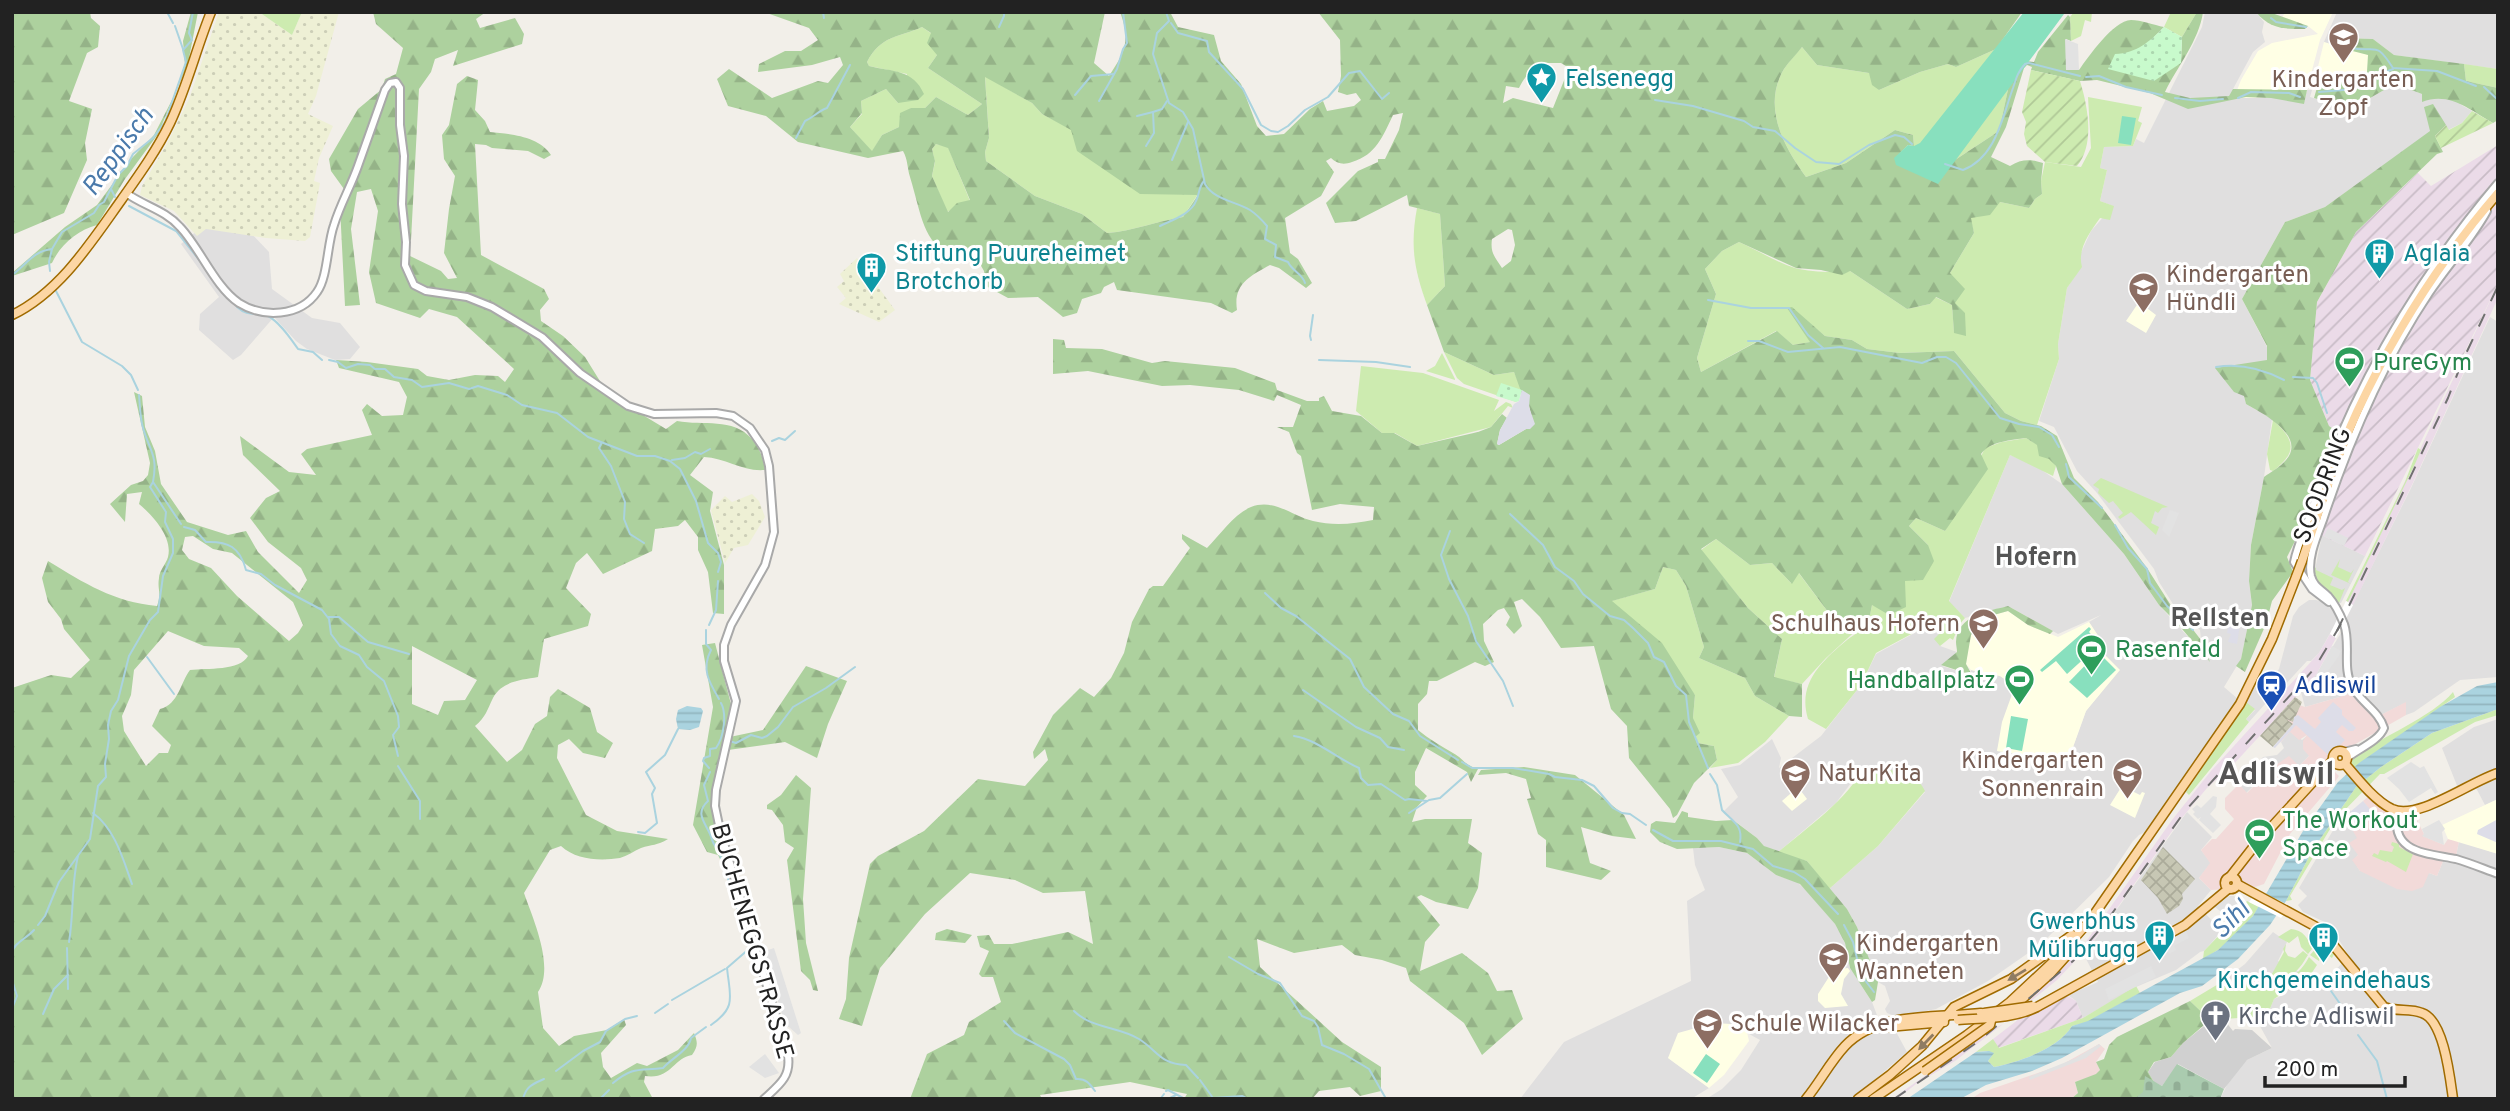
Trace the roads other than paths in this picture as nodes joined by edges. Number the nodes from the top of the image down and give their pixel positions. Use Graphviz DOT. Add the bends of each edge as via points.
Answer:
graph roads {
  1 [pos="211,12"];
  2 [pos="2498,183"];
  3 [pos="126,193"];
  4 [pos="2496,195"];
  5 [pos="12,315"];
  6 [pos="2301,568"];
  7 [pos="2314,588"];
  8 [pos="2342,761"];
  9 [pos="2498,773"];
  10 [pos="2398,811"];
  11 [pos="2498,874"];
  12 [pos="2231,884"];
  13 [pos="2105,898"];
  14 [pos="2091,919"];
  15 [pos="2072,935"];
  16 [pos="2030,1003"];
  17 [pos="2013,1009"];
  18 [pos="1981,1013"];
  19 [pos="1996,1016"];
  20 [pos="1961,1018"];
  21 [pos="1943,1019"];
  22 [pos="1875,1098"];
  23 [pos="764,1099"];
  24 [pos="1806,1099"];
  25 [pos="1858,1099"];
  26 [pos="1866,1099"];
  27 [pos="2453,1099"];
  1 -- 3 [label="main road" via="170,124"];
  2 -- 6 [label="street, SOODRING" via="2436,261 2389,337 2326,469 2294,559"];
  3 -- 5 [label="main road" via="55,284"];
  3 -- 23 [label="street, BUCHENEGGSTRASSE" via="178,224 240,303 268,312 296,309 319,288 337,217 385,90 396,82 404,156 405,265 414,285 492,307 542,337 574,368 628,406 654,414 727,414 744,422 759,439 768,460 774,532 765,565 723,645 723,661 736,701 718,772 715,806 788,1056 787,1076"];
  4 -- 6 [label="main road" via="2425,289 2370,387 2325,492"];
  6 -- 7 [label="street"];
  6 -- 7 [label="street"];
  6 -- 13 [label="main road" via="2240,705"];
  7 -- 8 [label="street" via="2340,615 2347,634 2351,684 2384,725 2380,736"];
  8 -- 10 [label="main road" via="2385,805"];
  8 -- 12 [label="main road" via="2324,772 2255,845"];
  9 -- 10 [label="main road" via="2419,809"];
  10 -- 11 [label="street" via="2399,832 2412,849"];
  12 -- 16 [label="main road" via="2185,925 2066,992"];
  12 -- 27 [label="main road" via="2320,929 2384,1007 2420,1012 2435,1023"];
  13 -- 14 [label="main road"];
  13 -- 15 [label="main road"];
  14 -- 16 [label="main road"];
  14 -- 22 [label="main road" via="2010,1002"];
  15 -- 21 [label="main road, one-way" via="2020,974 1954,1007"];
  15 -- 26 [label="main road" via="2008,999"];
  16 -- 17 [label="main road, bridge"];
  16 -- 19 [label="main road, bridge" via="2027,1012"];
  17 -- 18 [label="main road, bridge"];
  17 -- 19 [label="main road, bridge"];
  18 -- 19 [label="main road, bridge"];
  18 -- 20 [label="main road, bridge"];
  19 -- 20 [label="main road, bridge"];
  19 -- 22 [label="main road, bridge" via="1986,1029 1925,1071"];
  20 -- 21 [label="main road"];
  21 -- 24 [label="main road" via="1896,1021 1863,1033 1847,1044"];
  21 -- 25 [label="main road, one-way" via="1934,1035 1909,1059"];
}
